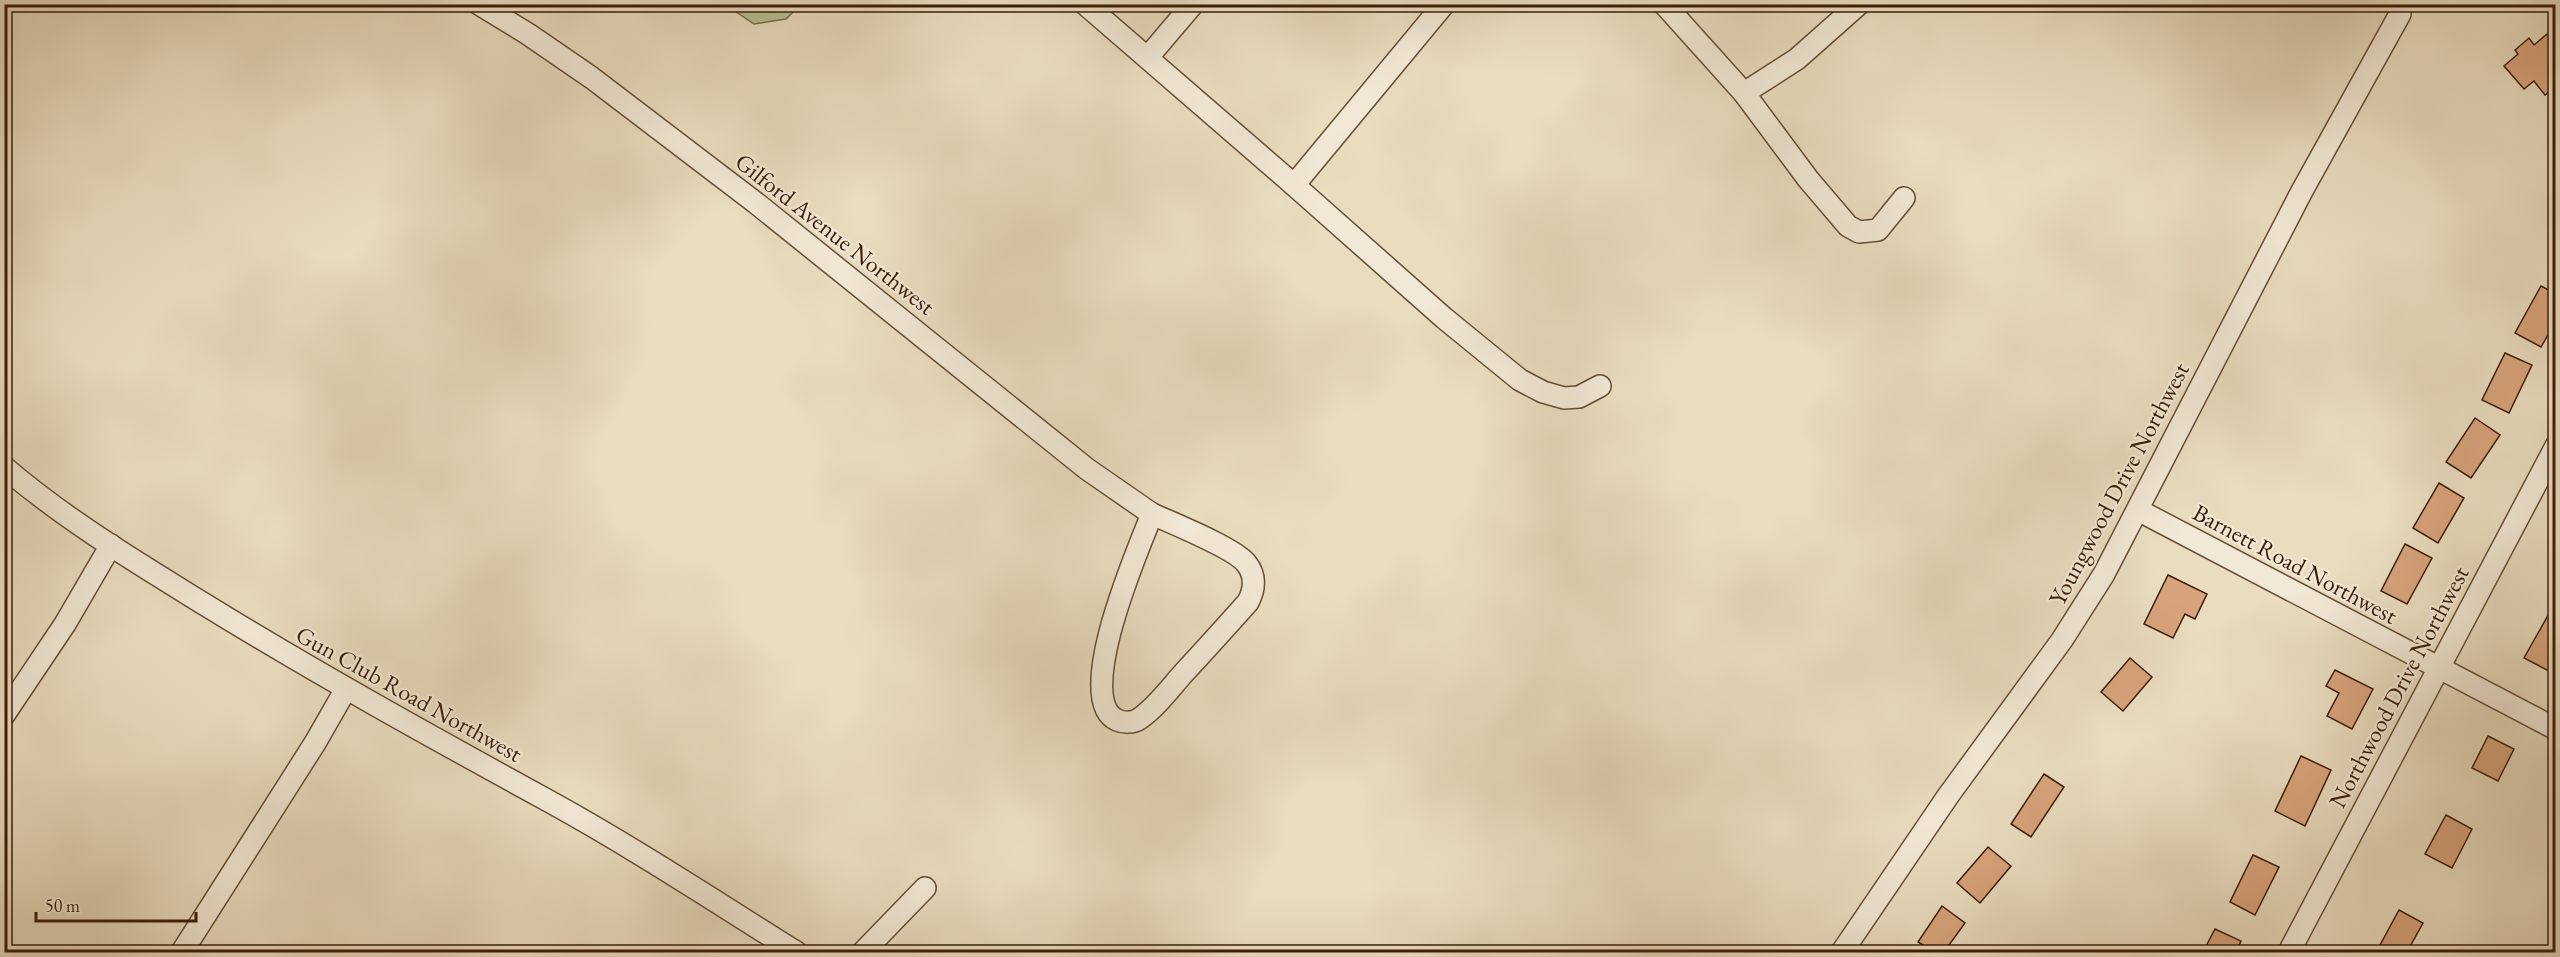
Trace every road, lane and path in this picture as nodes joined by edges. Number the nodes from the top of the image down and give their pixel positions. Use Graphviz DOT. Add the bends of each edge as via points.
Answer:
graph roads {
  1 [pos="479,4"];
  2 [pos="1085,4"];
  3 [pos="1193,4"];
  4 [pos="1444,4"];
  5 [pos="1664,4"];
  6 [pos="1859,4"];
  7 [pos="2400,14"];
  8 [pos="1148,57"];
  9 [pos="1744,93"];
  10 [pos="1294,185"];
  11 [pos="1904,198"];
  12 [pos="1600,386"];
  13 [pos="2556,446"];
  14 [pos="4,467"];
  15 [pos="2138,510"];
  16 [pos="1152,514"];
  17 [pos="111,545"];
  18 [pos="2437,668"];
  19 [pos="346,689"];
  20 [pos="4,715"];
  21 [pos="2556,729"];
  22 [pos="925,888"];
  23 [pos="182,952"];
  24 [pos="796,952"];
  25 [pos="863,952"];
  26 [pos="1842,952"];
  27 [pos="2289,952"];
  1 -- 16 [label="street, Gilford Avenue Northwest" via="592,78 756,203 1087,469"];
  2 -- 8 [label="street"];
  3 -- 8 [label="street"];
  4 -- 10 [label="street"];
  5 -- 9 [label="street"];
  6 -- 9 [label="street" via="1797,59"];
  7 -- 15 [label="street, Youngwood Drive Northwest" via="2302,191"];
  8 -- 10 [label="street"];
  9 -- 11 [label="street" via="1848,226 1859,232 1878,230"];
  10 -- 12 [label="street" via="1520,380 1564,398 1579,397"];
  13 -- 18 [label="street, Northwood Drive Northwest"];
  14 -- 17 [label="street, Gun Club Road Northwest" via="33,492"];
  15 -- 18 [label="street, Barnett Road Northwest"];
  15 -- 26 [label="street, Youngwood Drive Northwest" via="2062,640 1948,796"];
  16 -- 16 [label="street, Gilford Avenue Northwest" via="1245,561 1254,585 1248,602 1160,699 1137,720 1125,723 1107,712 1102,672 1106,644"];
  17 -- 19 [label="street, Gun Club Road Northwest"];
  17 -- 20 [label="street" via="65,624"];
  18 -- 21 [label="street, Barnett Road Northwest"];
  18 -- 27 [label="street, Northwood Drive Northwest"];
  19 -- 23 [label="street"];
  19 -- 24 [label="street, Gun Club Road Northwest" via="547,800"];
  22 -- 25 [label="street"];
}
